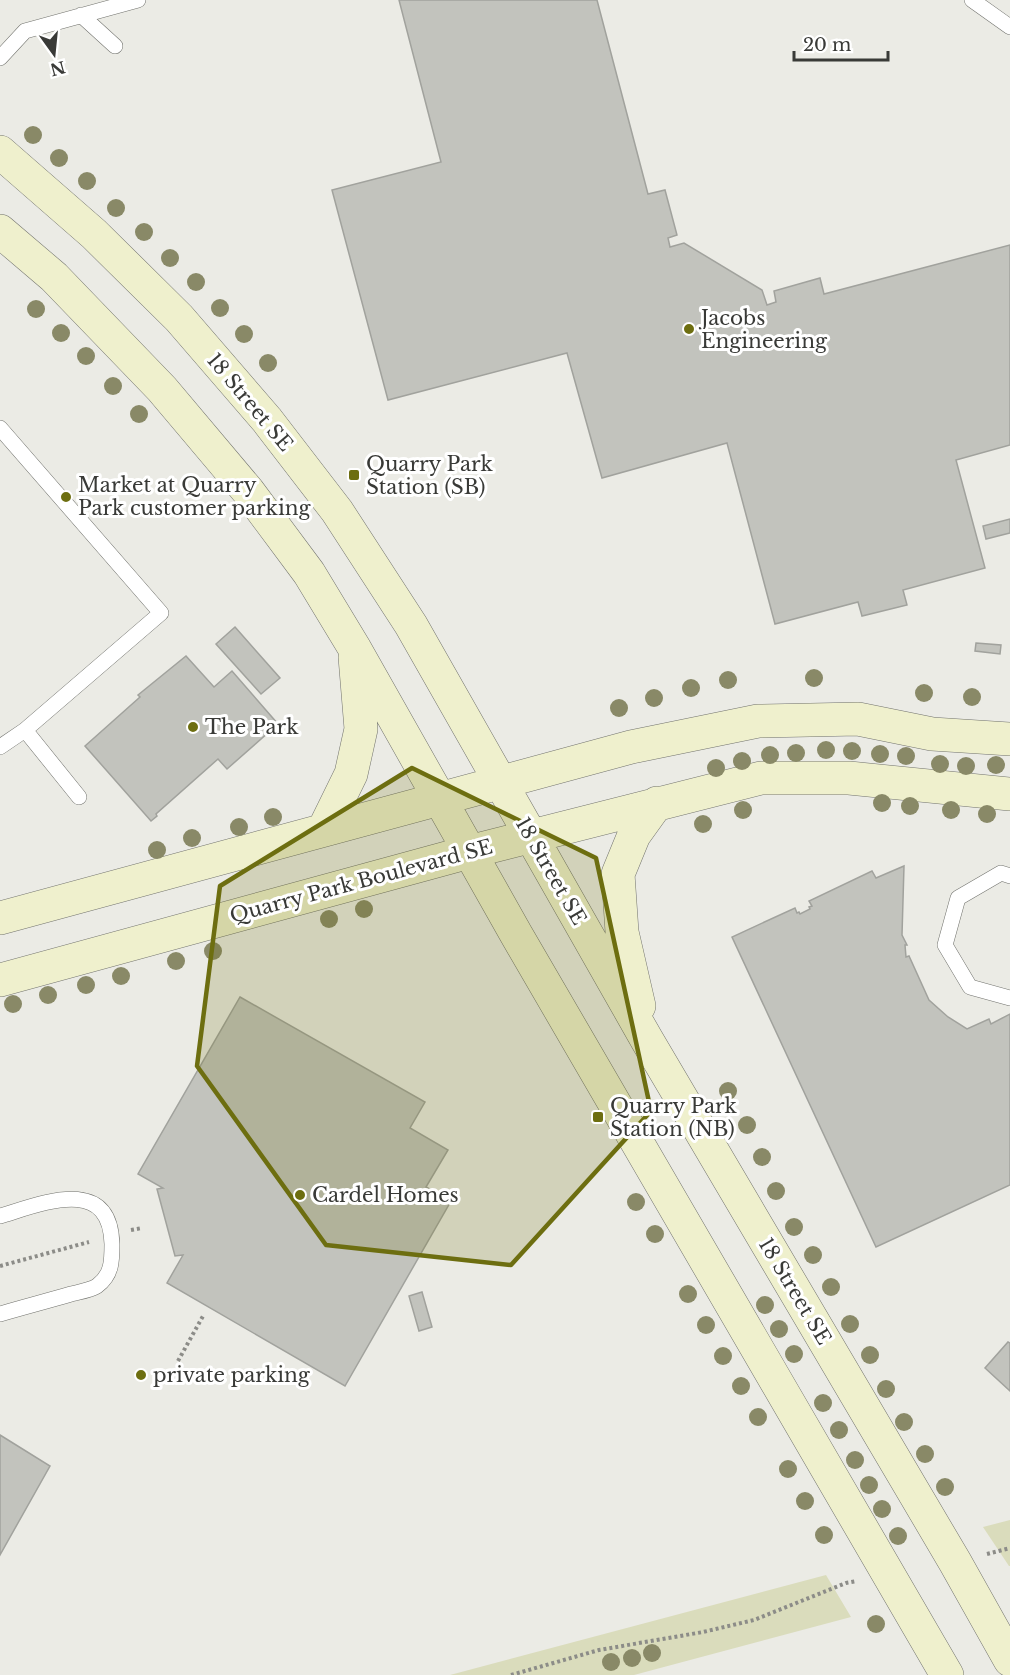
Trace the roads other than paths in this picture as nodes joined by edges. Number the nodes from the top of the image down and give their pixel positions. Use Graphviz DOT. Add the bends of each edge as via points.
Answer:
graph roads {
  1 [pos="138,0"];
  2 [pos="972,0"];
  3 [pos="81,15"];
  4 [pos="1010,27"];
  5 [pos="115,45"];
  6 [pos="0,58"];
  7 [pos="0,152"];
  8 [pos="0,231"];
  9 [pos="0,428"];
  10 [pos="355,649"];
  11 [pos="25,730"];
  12 [pos="1010,739"];
  13 [pos="0,747"];
  14 [pos="500,784"];
  15 [pos="1010,794"];
  16 [pos="78,797"];
  17 [pos="440,798"];
  18 [pos="657,803"];
  19 [pos="324,829"];
  20 [pos="531,836"];
  21 [pos="469,852"];
  22 [pos="1010,876"];
  23 [pos="0,918"];
  24 [pos="0,980"];
  25 [pos="1010,998"];
  26 [pos="647,1040"];
  27 [pos="0,1216"];
  28 [pos="0,1314"];
  29 [pos="1010,1660"];
  30 [pos="947,1675"];
  1 -- 3 [label="lane"];
  2 -- 4 [label="lane"];
  3 -- 5 [label="lane"];
  3 -- 6 [label="lane" via="25,31"];
  7 -- 14 [label="main road, 18 Street SE" via="94,234 179,318 267,420 338,511 411,625"];
  8 -- 10 [label="main road" via="54,277 162,388 248,491 302,564"];
  9 -- 11 [label="lane" via="161,613"];
  10 -- 17 [label="main road"];
  10 -- 19 [label="main road" via="361,729 351,774"];
  11 -- 13 [label="lane"];
  11 -- 16 [label="lane"];
  12 -- 14 [label="main road" via="932,734 858,719 758,721 631,747"];
  14 -- 17 [label="main road"];
  14 -- 20 [label="main road, 18 Street SE"];
  15 -- 18 [label="main road, Quarry Park Boulevard SE" via="849,778 761,778"];
  17 -- 19 [label="main road"];
  17 -- 21 [label="main road"];
  18 -- 20 [label="main road, Quarry Park Boulevard SE"];
  18 -- 26 [label="main road" via="634,835 618,874 622,932"];
  19 -- 23 [label="main road"];
  20 -- 21 [label="main road, Quarry Park Boulevard SE"];
  20 -- 26 [label="main road, 18 Street SE"];
  21 -- 24 [label="main road, Quarry Park Boulevard SE"];
  21 -- 30 [label="main road"];
  22 -- 25 [label="lane" via="1000,873 958,898 945,945 970,987"];
  26 -- 29 [label="main road, 18 Street SE"];
  27 -- 28 [label="lane" via="60,1198 88,1201 104,1214 111,1236 112,1263 96,1287"];
}
